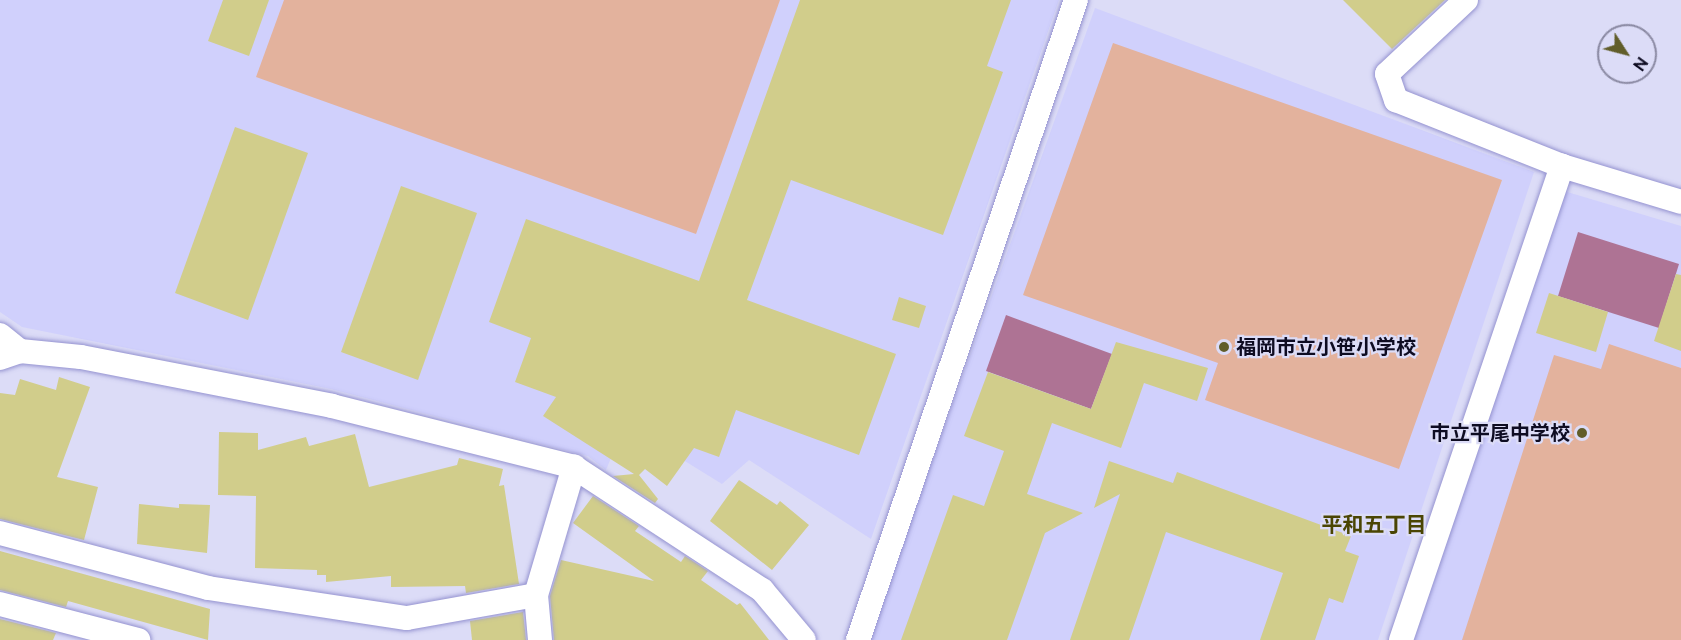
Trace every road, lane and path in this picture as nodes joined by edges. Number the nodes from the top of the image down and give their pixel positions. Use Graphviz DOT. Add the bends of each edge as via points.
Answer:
graph roads {
  1 [pos="1076,0"];
  2 [pos="1466,0"];
  3 [pos="1562,166"];
  4 [pos="1681,202"];
  5 [pos="0,335"];
  6 [pos="10,355"];
  7 [pos="574,467"];
  8 [pos="0,533"];
  9 [pos="536,595"];
  10 [pos="0,604"];
  11 [pos="795,637"];
  12 [pos="138,640"];
  13 [pos="540,640"];
  14 [pos="858,640"];
  15 [pos="1401,640"];
  1 -- 14 [label="street"];
  2 -- 3 [label="street" via="1387,74 1396,100"];
  3 -- 4 [label="street"];
  3 -- 15 [label="street"];
  5 -- 6 [label="street"];
  6 -- 7 [label="street" via="81,357 332,406"];
  7 -- 9 [label="street"];
  7 -- 11 [label="street" via="762,590"];
  8 -- 9 [label="street" via="208,588 407,618"];
  9 -- 13 [label="street"];
  10 -- 12 [label="street"];
}
